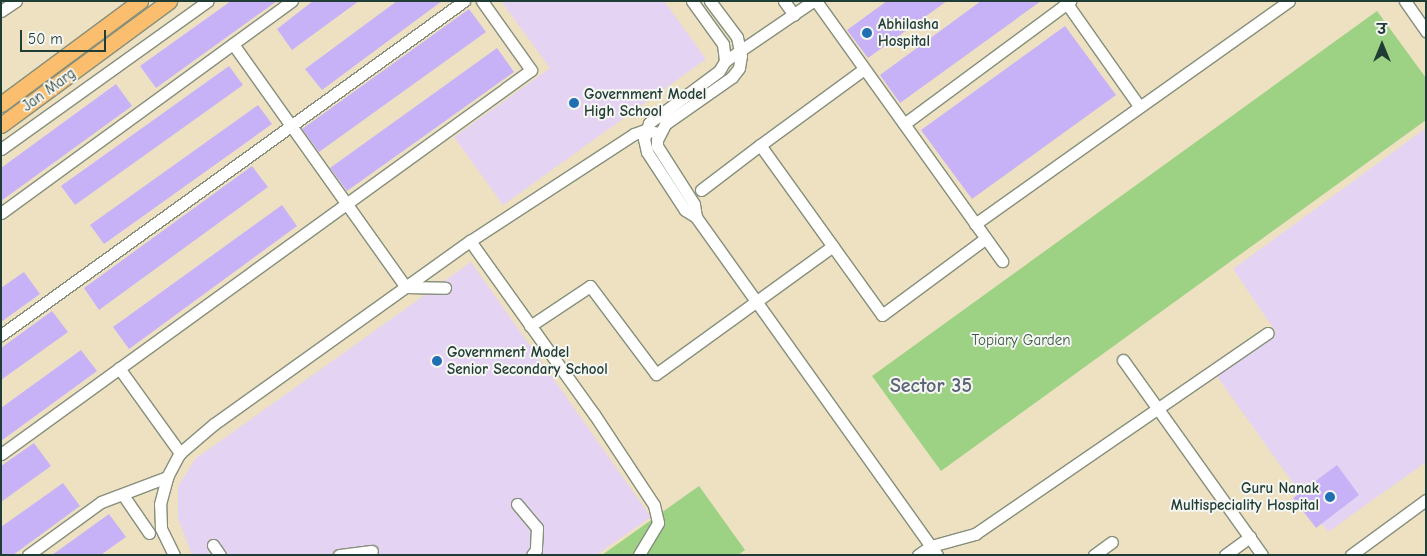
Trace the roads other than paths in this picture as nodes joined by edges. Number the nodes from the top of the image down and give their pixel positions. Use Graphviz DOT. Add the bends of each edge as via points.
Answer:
graph roads {
  1 [pos="16,1"];
  2 [pos="140,1"];
  3 [pos="169,1"];
  4 [pos="208,1"];
  5 [pos="292,1"];
  6 [pos="464,1"];
  7 [pos="482,1"];
  8 [pos="692,1"];
  9 [pos="710,1"];
  10 [pos="784,1"];
  11 [pos="814,1"];
  12 [pos="1289,1"];
  13 [pos="1405,1"];
  14 [pos="1067,2"];
  15 [pos="1,11"];
  16 [pos="794,14"];
  17 [pos="1426,31"];
  18 [pos="233,44"];
  19 [pos="740,51"];
  20 [pos="725,61"];
  21 [pos="864,70"];
  22 [pos="1,104"];
  23 [pos="1139,106"];
  24 [pos="290,123"];
  25 [pos="904,124"];
  26 [pos="1,125"];
  27 [pos="646,130"];
  28 [pos="658,132"];
  29 [pos="760,145"];
  30 [pos="1,149"];
  31 [pos="700,190"];
  32 [pos="348,203"];
  33 [pos="1,213"];
  34 [pos="696,217"];
  35 [pos="976,224"];
  36 [pos="986,238"];
  37 [pos="470,241"];
  38 [pos="832,246"];
  39 [pos="1002,261"];
  40 [pos="406,287"];
  41 [pos="445,288"];
  42 [pos="756,299"];
  43 [pos="530,326"];
  44 [pos="1268,333"];
  45 [pos="1,335"];
  46 [pos="1123,360"];
  47 [pos="119,368"];
  48 [pos="1158,409"];
  49 [pos="180,453"];
  50 [pos="1,454"];
  51 [pos="167,478"];
  52 [pos="123,495"];
  53 [pos="1426,500"];
  54 [pos="517,504"];
  55 [pos="149,533"];
  56 [pos="1250,537"];
  57 [pos="1112,542"];
  58 [pos="372,551"];
  59 [pos="934,551"];
  60 [pos="28,555"];
  61 [pos="174,555"];
  62 [pos="339,555"];
  63 [pos="532,555"];
  64 [pos="640,555"];
  65 [pos="918,555"];
  66 [pos="1094,555"];
  67 [pos="1226,555"];
  68 [pos="1262,555"];
  69 [pos="1351,555"];
  1 -- 15 [label="street"];
  2 -- 22 [label="main road, Jan Marg"];
  3 -- 26 [label="main road, Jan Marg"];
  4 -- 30 [label="street"];
  5 -- 18 [label="street"];
  6 -- 24 [label="street"];
  7 -- 32 [label="street" via="531,70"];
  8 -- 20 [label="street" via="723,44"];
  9 -- 19 [label="street" via="737,37"];
  10 -- 16 [label="street"];
  11 -- 16 [label="street"];
  11 -- 21 [label="street"];
  12 -- 23 [label="street"];
  13 -- 17 [label="street"];
  14 -- 23 [label="street"];
  14 -- 25 [label="street"];
  16 -- 19 [label="street"];
  18 -- 24 [label="street"];
  18 -- 33 [label="street"];
  19 -- 20 [label="street"];
  19 -- 28 [label="street" via="736,72"];
  20 -- 27 [label="street" via="719,71 654,117"];
  21 -- 25 [label="street"];
  21 -- 29 [label="street"];
  23 -- 35 [label="street"];
  24 -- 32 [label="street"];
  24 -- 45 [label="street"];
  25 -- 35 [label="street"];
  27 -- 28 [label="street"];
  27 -- 34 [label="street" via="647,152 685,210"];
  27 -- 37 [label="street"];
  28 -- 34 [label="street" via="657,146 694,204"];
  29 -- 31 [label="street"];
  29 -- 38 [label="street"];
  32 -- 40 [label="street"];
  32 -- 47 [label="street"];
  34 -- 42 [label="street"];
  35 -- 36 [label="street"];
  36 -- 38 [label="street" via="882,315"];
  36 -- 39 [label="street"];
  37 -- 40 [label="street"];
  37 -- 43 [label="street"];
  38 -- 42 [label="street"];
  40 -- 41 [label="street"];
  40 -- 49 [label="street" via="214,424"];
  42 -- 43 [label="street" via="656,374 590,286"];
  42 -- 59 [label="street"];
  43 -- 64 [label="street" via="654,505 658,523"];
  44 -- 48 [label="street"];
  46 -- 48 [label="street"];
  47 -- 49 [label="street"];
  47 -- 50 [label="street"];
  48 -- 56 [label="street"];
  48 -- 59 [label="street" via="975,534"];
  49 -- 51 [label="street"];
  51 -- 52 [label="street"];
  51 -- 61 [label="street" via="160,504 161,528"];
  52 -- 55 [label="street"];
  52 -- 60 [label="street" via="101,502"];
  53 -- 69 [label="street"];
  54 -- 63 [label="street" via="537,528 536,550"];
  56 -- 67 [label="street"];
  56 -- 68 [label="street"];
  57 -- 66 [label="street"];
  58 -- 62 [label="street"];
  59 -- 65 [label="street"];
}
